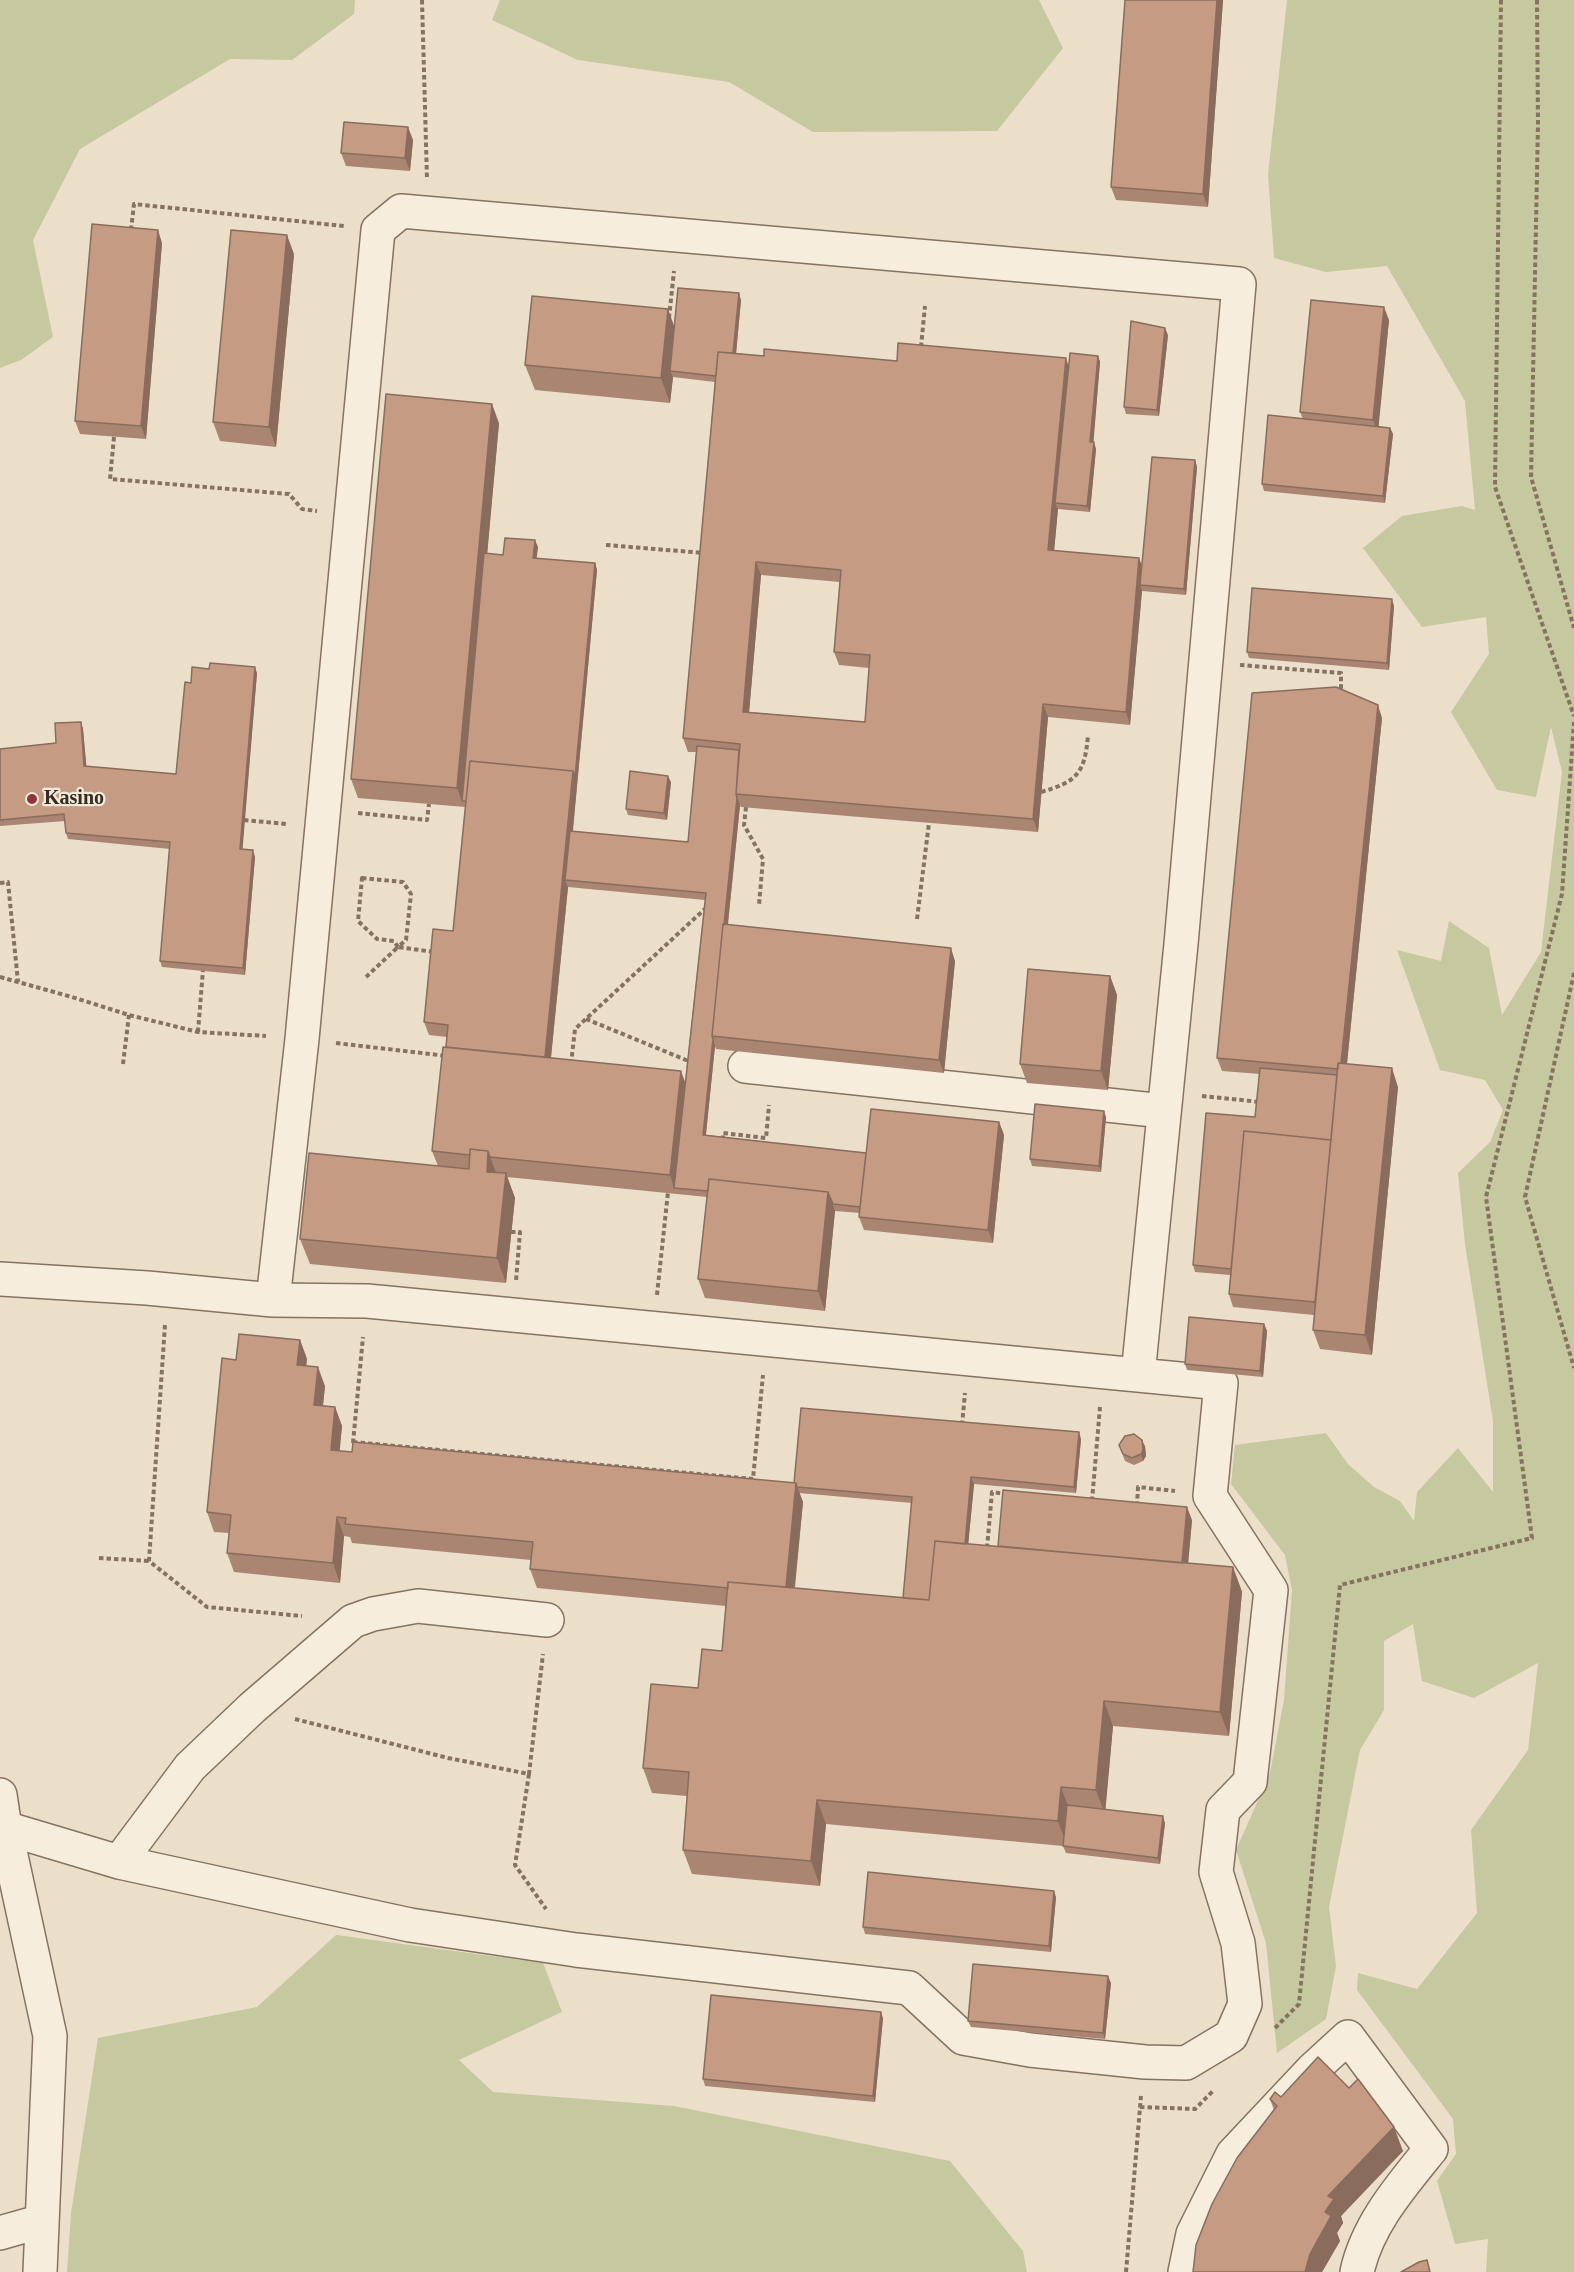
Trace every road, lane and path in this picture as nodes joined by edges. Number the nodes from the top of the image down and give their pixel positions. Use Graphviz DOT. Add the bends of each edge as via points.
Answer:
graph roads {
  1 [pos="422,0"];
  2 [pos="1501,0"];
  3 [pos="1538,0"];
  4 [pos="428,214"];
  5 [pos="378,230"];
  6 [pos="677,235"];
  7 [pos="130,240"];
  8 [pos="924,306"];
  9 [pos="669,322"];
  10 [pos="920,357"];
  11 [pos="114,436"];
  12 [pos="353,514"];
  13 [pos="606,545"];
  14 [pos="706,554"];
  15 [pos="1574,628"];
  16 [pos="1206,662"];
  17 [pos="1341,700"];
  18 [pos="1574,717"];
  19 [pos="1574,722"];
  20 [pos="1088,735"];
  21 [pos="1041,792"];
  22 [pos="429,804"];
  23 [pos="746,807"];
  24 [pos="324,810"];
  25 [pos="929,823"];
  26 [pos="0,883"];
  27 [pos="759,905"];
  28 [pos="707,906"];
  29 [pos="917,919"];
  30 [pos="398,946"];
  31 [pos="437,952"];
  32 [pos="203,970"];
  33 [pos="1574,973"];
  34 [pos="0,977"];
  35 [pos="366,977"];
  36 [pos="18,982"];
  37 [pos="129,1016"];
  38 [pos="586,1019"];
  39 [pos="198,1032"];
  40 [pos="302,1039"];
  41 [pos="451,1057"];
  42 [pos="691,1062"];
  43 [pos="123,1064"];
  44 [pos="570,1068"];
  45 [pos="759,1068"];
  46 [pos="1164,1101"];
  47 [pos="1260,1102"];
  48 [pos="722,1143"];
  49 [pos="668,1192"];
  50 [pos="511,1232"];
  51 [pos="0,1279"];
  52 [pos="167,1290"];
  53 [pos="273,1300"];
  54 [pos="367,1301"];
  55 [pos="512,1315"];
  56 [pos="653,1328"];
  57 [pos="766,1339"];
  58 [pos="1574,1368"];
  59 [pos="1103,1372"];
  60 [pos="1138,1375"];
  61 [pos="353,1442"];
  62 [pos="352,1451"];
  63 [pos="541,1459"];
  64 [pos="540,1468"];
  65 [pos="1014,1494"];
  66 [pos="1210,1494"];
  67 [pos="1081,1500"];
  68 [pos="1136,1515"];
  69 [pos="99,1558"];
  70 [pos="986,1559"];
  71 [pos="149,1561"];
  72 [pos="547,1620"];
  73 [pos="353,1621"];
  74 [pos="252,1708"];
  75 [pos="529,1774"];
  76 [pos="0,1795"];
  77 [pos="5,1828"];
  78 [pos="118,1862"];
  79 [pos="576,1950"];
  80 [pos="1267,2036"];
  81 [pos="1144,2062"];
  82 [pos="1219,2085"];
  83 [pos="1140,2107"];
  84 [pos="42,2221"];
  85 [pos="0,2233"];
  86 [pos="40,2272"];
  87 [pos="1126,2272"];
  88 [pos="1185,2272"];
  89 [pos="1357,2272"];
  1 -- 4 [label="path"];
  2 -- 18 [label="path" via="1495,488"];
  3 -- 15 [label="path" via="1531,477"];
  4 -- 5 [label="lane" via="401,211"];
  4 -- 6 [label="lane"];
  5 -- 7 [label="path" via="134,204"];
  5 -- 12 [label="lane"];
  6 -- 9 [label="path"];
  6 -- 16 [label="lane" via="1239,284"];
  8 -- 10 [label="path"];
  11 -- 12 [label="path" via="110,479 289,494 302,509"];
  12 -- 24 [label="lane"];
  13 -- 14 [label="path"];
  16 -- 17 [label="path" via="1341,673"];
  16 -- 46 [label="lane"];
  19 -- 80 [label="path" via="1562,894 1486,1197 1532,1538 1340,1585 1299,2004"];
  20 -- 21 [label="path" via="1087,758 1079,774 1064,786"];
  22 -- 24 [label="path" via="427,820"];
  23 -- 27 [label="path" via="744,825 763,859"];
  24 -- 40 [label="lane"];
  25 -- 29 [label="path"];
  26 -- 36 [label="path" via="8,882"];
  28 -- 38 [label="path"];
  30 -- 30 [label="path" via="406,940 411,894 403,882 362,878 358,921 377,939 394,941"];
  30 -- 31 [label="path"];
  30 -- 35 [label="path"];
  32 -- 39 [label="path"];
  33 -- 58 [label="path" via="1525,1197"];
  34 -- 36 [label="path"];
  36 -- 37 [label="path"];
  37 -- 39 [label="path"];
  37 -- 43 [label="path"];
  38 -- 42 [label="path"];
  38 -- 44 [label="path" via="575,1029"];
  39 -- 40 [label="path"];
  40 -- 41 [label="path"];
  40 -- 53 [label="lane"];
  45 -- 46 [label="lane"];
  45 -- 48 [label="path" via="766,1138 723,1133"];
  46 -- 47 [label="path"];
  46 -- 60 [label="lane"];
  49 -- 56 [label="path"];
  50 -- 55 [label="path" via="520,1232"];
  51 -- 52 [label="lane"];
  52 -- 53 [label="lane"];
  52 -- 71 [label="path"];
  53 -- 54 [label="lane"];
  54 -- 55 [label="lane"];
  54 -- 61 [label="path"];
  55 -- 56 [label="lane"];
  56 -- 57 [label="lane"];
  57 -- 59 [label="lane"];
  57 -- 63 [label="path" via="753,1479"];
  59 -- 60 [label="lane"];
  59 -- 67 [label="path" via="1092,1501"];
  60 -- 66 [label="lane" via="1221,1383"];
  61 -- 62 [label="path"];
  61 -- 63 [label="path"];
  63 -- 64 [label="path"];
  65 -- 70 [label="path" via="992,1492"];
  66 -- 68 [label="path" via="1138,1487"];
  66 -- 81 [label="lane" via="1270,1590 1250,1782 1223,1810 1216,1872 1238,1943 1245,2004 1231,2036 1186,2063"];
  69 -- 71 [label="path"];
  71 -- 73 [label="path" via="207,1607"];
  72 -- 73 [label="lane" via="418,1606"];
  72 -- 75 [label="path"];
  73 -- 74 [label="lane"];
  74 -- 75 [label="path" via="448,1758"];
  74 -- 78 [label="lane" via="190,1767"];
  75 -- 79 [label="path" via="515,1865"];
  76 -- 77 [label="lane"];
  77 -- 78 [label="lane"];
  77 -- 84 [label="lane" via="50,2036"];
  78 -- 79 [label="lane" via="410,1925"];
  79 -- 81 [label="lane" via="909,1988 963,2038 1030,2050"];
  81 -- 83 [label="path"];
  82 -- 83 [label="path" via="1195,2109"];
  83 -- 87 [label="path"];
  84 -- 85 [label="lane"];
  84 -- 86 [label="lane"];
  88 -- 89 [label="lane" via="1193,2234 1233,2154 1348,2037 1431,2149 1392,2198 1361,2251"];
}
